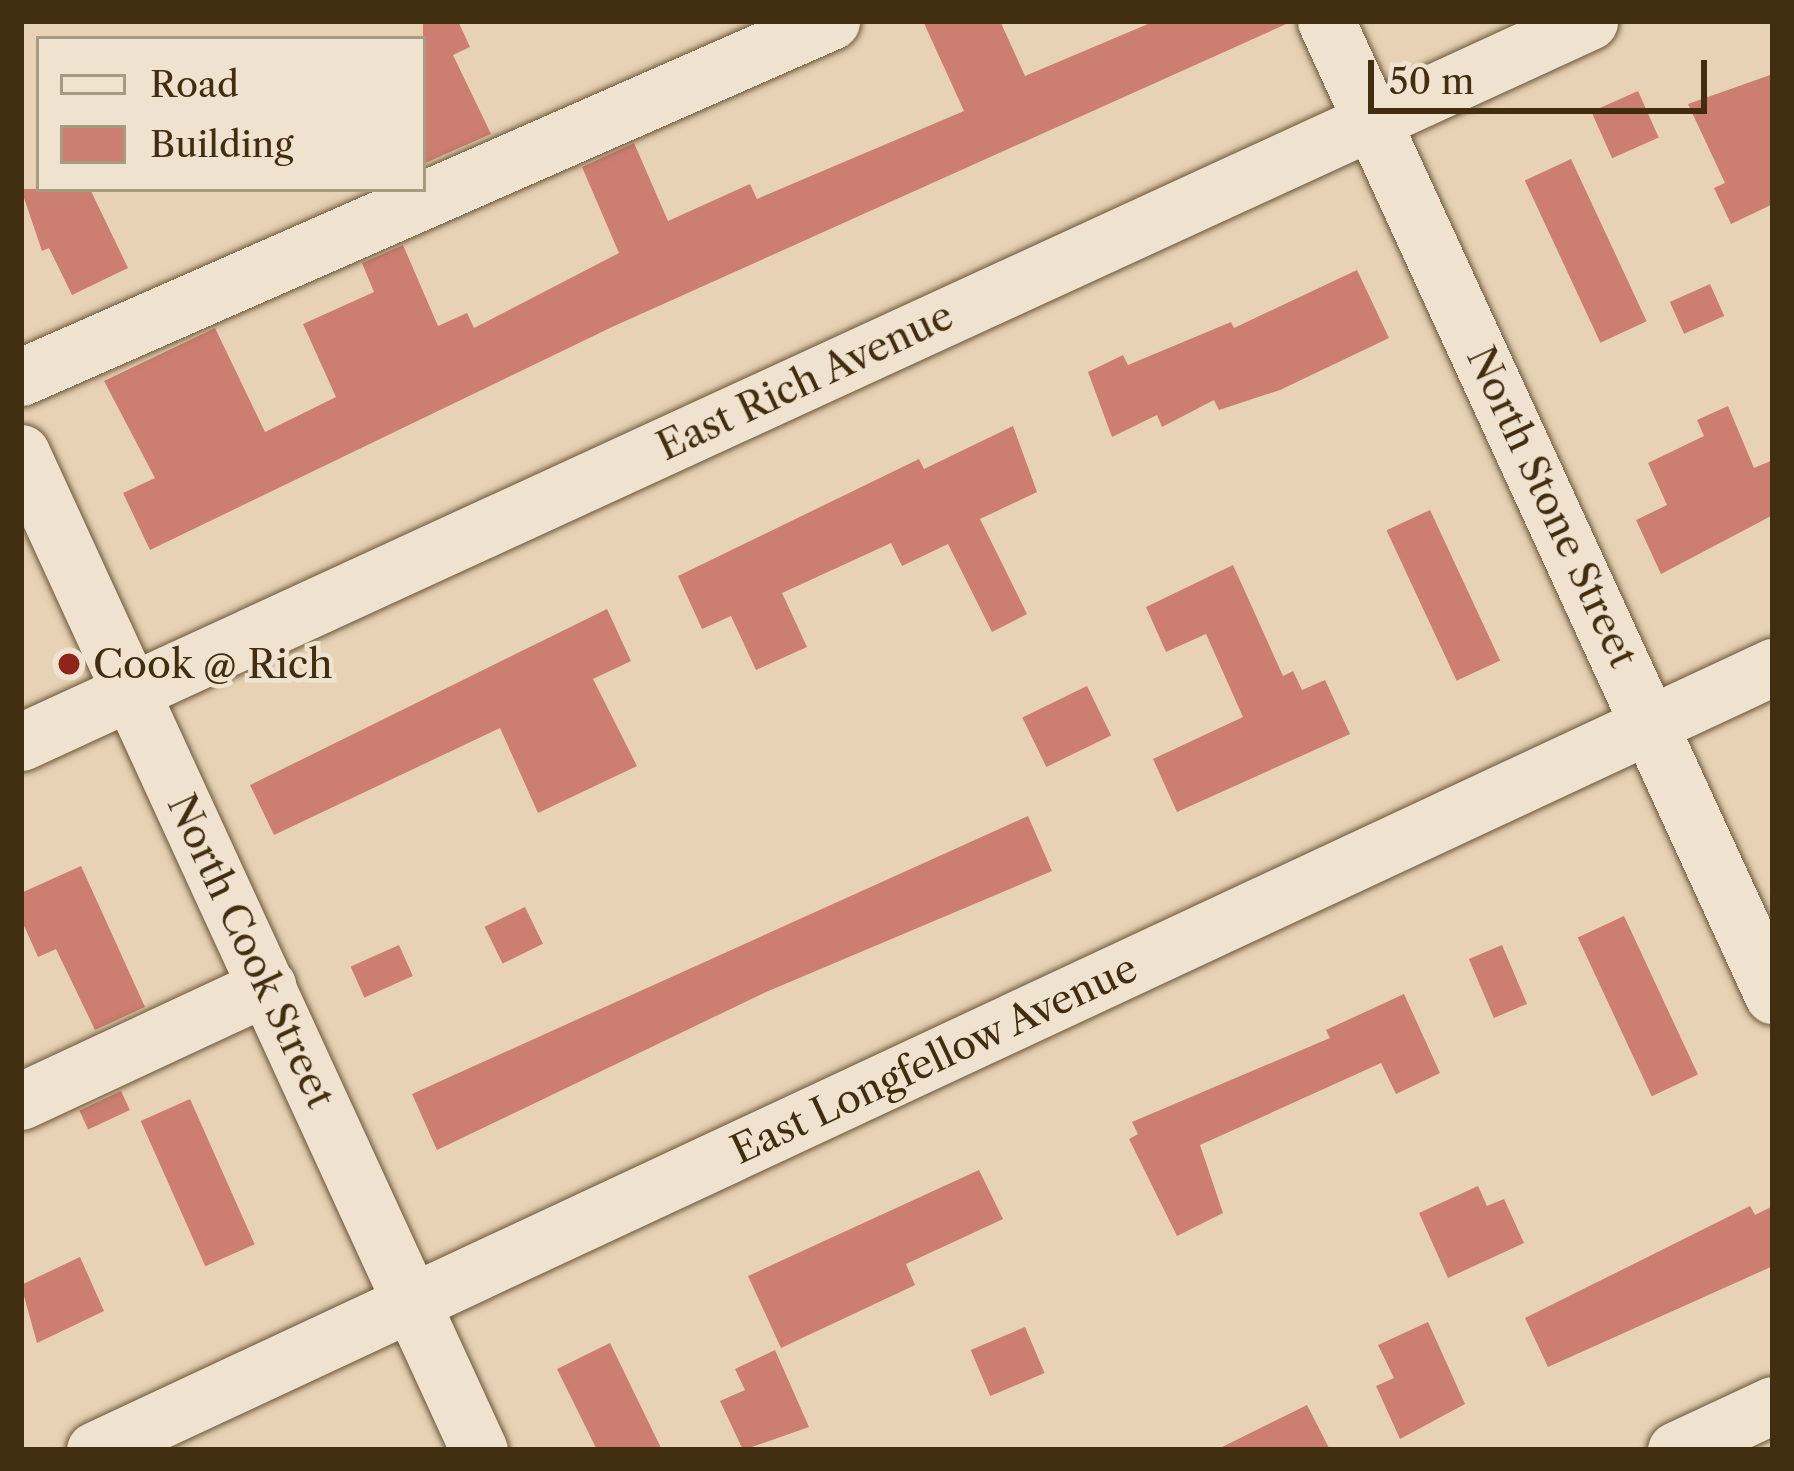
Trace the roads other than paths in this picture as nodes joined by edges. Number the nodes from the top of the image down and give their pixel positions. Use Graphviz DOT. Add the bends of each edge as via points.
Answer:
graph roads {
  1 [pos="831,21"];
  2 [pos="1326,21"];
  3 [pos="1589,21"];
  4 [pos="1374,120"];
  5 [pos="21,377"];
  6 [pos="21,453"];
  7 [pos="1773,667"];
  8 [pos="131,690"];
  9 [pos="1651,724"];
  10 [pos="21,742"];
  11 [pos="268,986"];
  12 [pos="1773,994"];
  13 [pos="21,1101"];
  14 [pos="411,1303"];
  15 [pos="1773,1405"];
  16 [pos="94,1450"];
  17 [pos="479,1450"];
  18 [pos="1676,1450"];
  1 -- 5 [label="street"];
  2 -- 4 [label="street, North Stone Street"];
  3 -- 4 [label="street, East Rich Avenue"];
  4 -- 8 [label="street, East Rich Avenue"];
  4 -- 9 [label="street, North Stone Street"];
  6 -- 8 [label="street, North Cook Street"];
  7 -- 9 [label="street, East Longfellow Avenue"];
  8 -- 10 [label="street, East Rich Avenue"];
  8 -- 11 [label="street, North Cook Street"];
  9 -- 12 [label="street, North Stone Street"];
  9 -- 14 [label="street, East Longfellow Avenue"];
  11 -- 13 [label="street"];
  11 -- 14 [label="street, North Cook Street"];
  14 -- 16 [label="street, East Longfellow Avenue"];
  14 -- 17 [label="street, North Cook Street"];
  15 -- 18 [label="street"];
}
